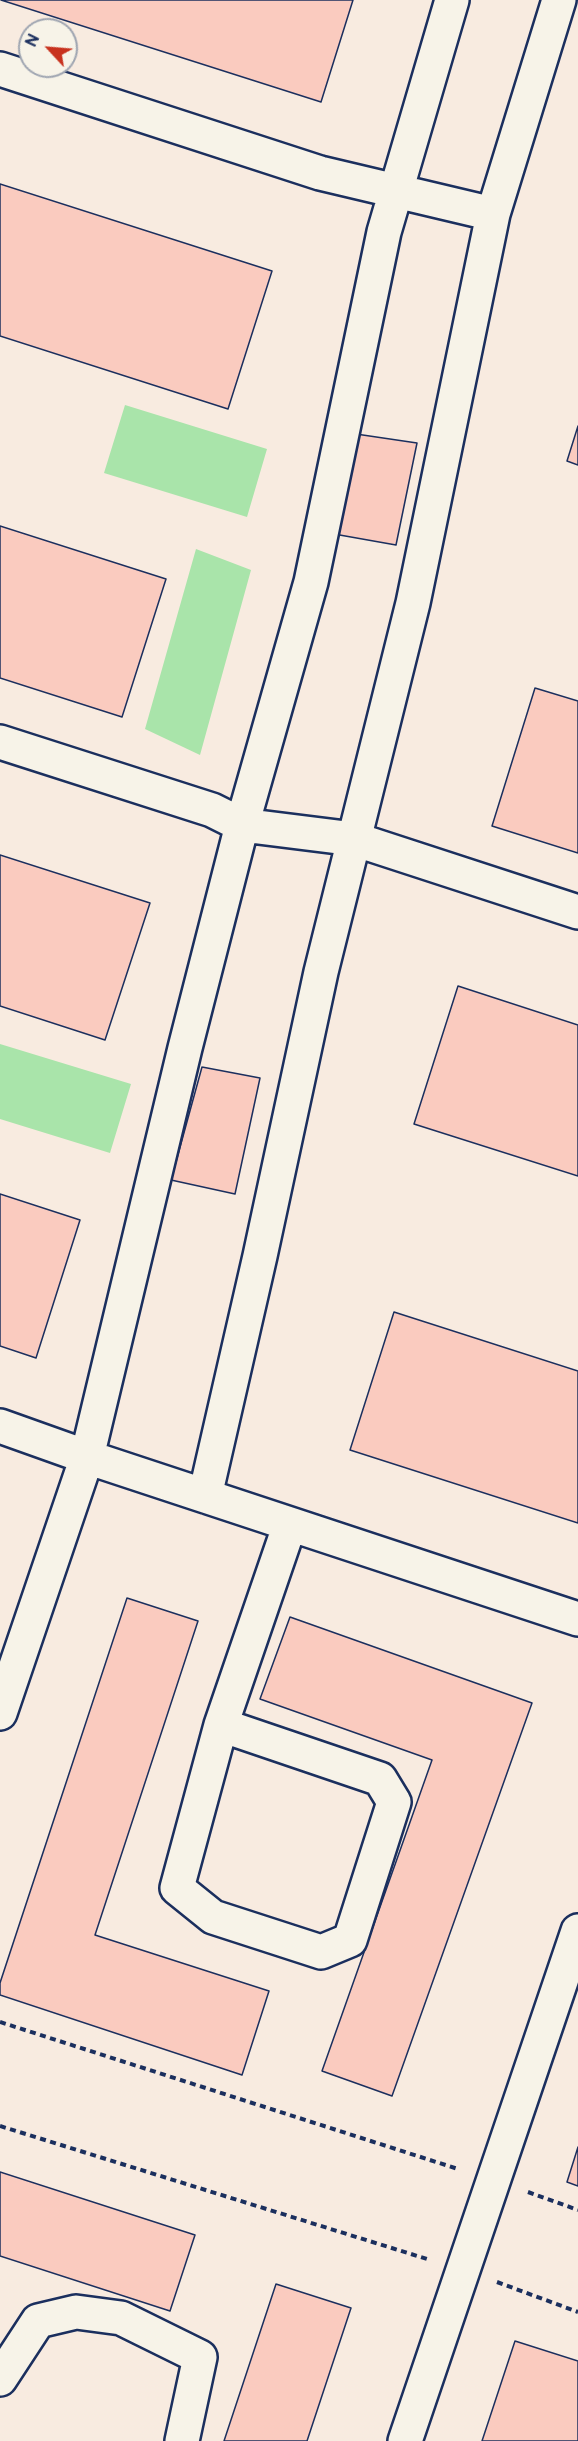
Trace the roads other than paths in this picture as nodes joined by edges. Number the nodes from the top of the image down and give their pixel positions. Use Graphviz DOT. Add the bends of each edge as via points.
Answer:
graph roads {
  1 [pos="452,0"];
  2 [pos="559,0"];
  3 [pos="0,69"];
  4 [pos="397,193"];
  5 [pos="493,214"];
  6 [pos="0,742"];
  7 [pos="242,825"];
  8 [pos="354,839"];
  9 [pos="578,912"];
  10 [pos="0,1426"];
  11 [pos="87,1457"];
  12 [pos="205,1496"];
  13 [pos="290,1524"];
  14 [pos="578,1619"];
  15 [pos="0,1713"];
  16 [pos="221,1725"];
  17 [pos="578,1930"];
  18 [pos="0,2379"];
  19 [pos="182,2441"];
  20 [pos="405,2441"];
  1 -- 4 [label="street"];
  2 -- 5 [label="street"];
  3 -- 4 [label="street" via="320,173"];
  4 -- 5 [label="street"];
  4 -- 7 [label="street" via="384,232 311,582"];
  5 -- 8 [label="street" via="412,603"];
  6 -- 7 [label="street" via="212,810"];
  7 -- 8 [label="street"];
  7 -- 11 [label="street"];
  8 -- 9 [label="street"];
  8 -- 12 [label="street"];
  10 -- 11 [label="street"];
  11 -- 12 [label="street"];
  11 -- 15 [label="street"];
  12 -- 13 [label="street"];
  13 -- 14 [label="street"];
  13 -- 16 [label="street"];
  16 -- 16 [label="street" via="177,1888 213,1917 321,1952 350,1940 394,1802 380,1779"];
  17 -- 20 [label="street"];
  18 -- 19 [label="street" via="38,2321 75,2312 121,2318 200,2357"];
}
